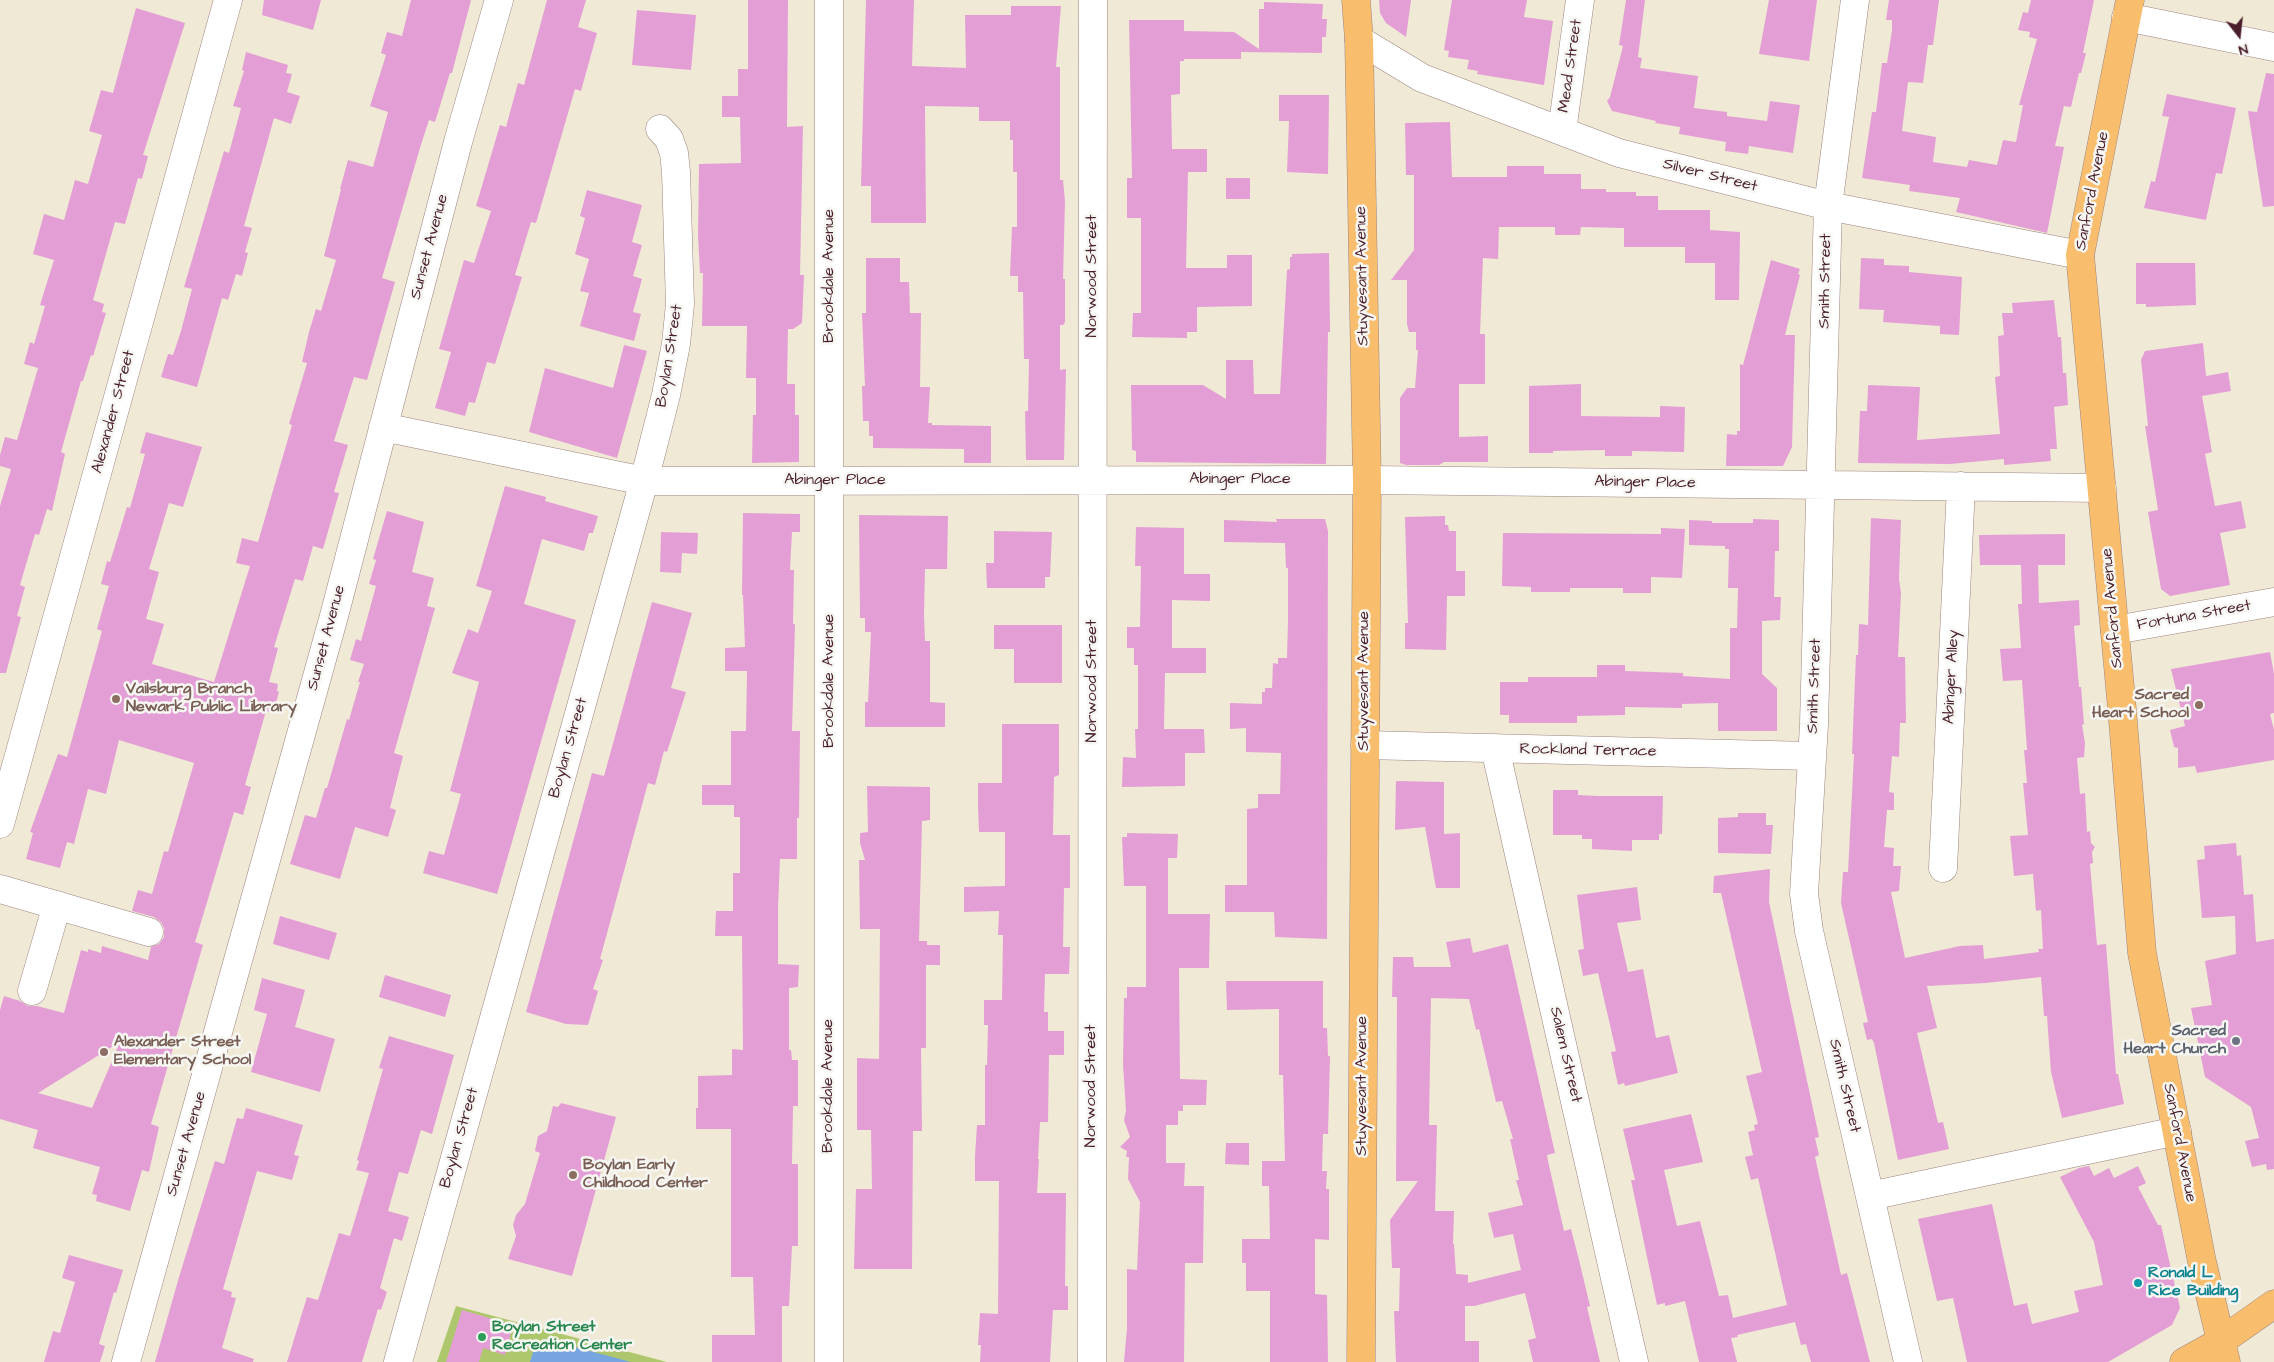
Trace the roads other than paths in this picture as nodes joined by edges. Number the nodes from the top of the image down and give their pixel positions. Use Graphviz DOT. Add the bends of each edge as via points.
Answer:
graph roads {
  1 [pos="228,0"];
  2 [pos="499,0"];
  3 [pos="829,0"];
  4 [pos="1093,0"];
  5 [pos="1356,0"];
  6 [pos="1580,0"];
  7 [pos="1855,0"];
  8 [pos="2128,8"];
  9 [pos="1358,40"];
  10 [pos="2274,47"];
  11 [pos="660,129"];
  12 [pos="1562,132"];
  13 [pos="1828,206"];
  14 [pos="2080,254"];
  15 [pos="383,427"];
  16 [pos="1093,480"];
  17 [pos="1367,480"];
  18 [pos="644,481"];
  19 [pos="830,481"];
  20 [pos="1821,485"];
  21 [pos="1961,486"];
  22 [pos="2102,488"];
  23 [pos="2274,602"];
  24 [pos="2115,630"];
  25 [pos="1365,746"];
  26 [pos="1496,748"];
  27 [pos="1811,756"];
  28 [pos="0,824"];
  29 [pos="1942,868"];
  30 [pos="0,889"];
  31 [pos="57,905"];
  32 [pos="149,932"];
  33 [pos="32,991"];
  34 [pos="2177,1131"];
  35 [pos="1870,1196"];
  36 [pos="2274,1304"];
  37 [pos="2223,1352"];
  38 [pos="126,1362"];
  39 [pos="398,1362"];
  40 [pos="829,1362"];
  41 [pos="1092,1362"];
  42 [pos="1361,1362"];
  43 [pos="1634,1362"];
  44 [pos="1908,1362"];
  45 [pos="2184,1362"];
  1 -- 28 [label="street, Alexander Street"];
  2 -- 15 [label="street, Sunset Avenue"];
  3 -- 19 [label="street, Brookdale Avenue"];
  4 -- 16 [label="street, Norwood Street"];
  5 -- 9 [label="main road, Stuyvesant Avenue"];
  6 -- 12 [label="street, Mead Street"];
  7 -- 13 [label="street, Smith Street"];
  8 -- 10 [label="street"];
  8 -- 14 [label="main road, Sanford Avenue"];
  9 -- 12 [label="street, Silver Street" via="1422,78"];
  9 -- 17 [label="main road, Stuyvesant Avenue"];
  11 -- 18 [label="street, Boylan Street" via="669,139 674,153 680,304 666,395"];
  12 -- 13 [label="street, Silver Street" via="1619,153"];
  13 -- 14 [label="street, Silver Street"];
  13 -- 20 [label="street, Smith Street"];
  14 -- 22 [label="main road, Sanford Avenue"];
  15 -- 18 [label="street, Abinger Place"];
  15 -- 38 [label="street, Sunset Avenue" via="331,626"];
  16 -- 17 [label="street, Abinger Place"];
  16 -- 19 [label="street, Abinger Place"];
  16 -- 41 [label="street, Norwood Street"];
  17 -- 20 [label="street, Abinger Place"];
  17 -- 25 [label="main road, Stuyvesant Avenue"];
  18 -- 19 [label="street, Abinger Place"];
  18 -- 39 [label="street, Boylan Street"];
  19 -- 40 [label="street, Brookdale Avenue"];
  20 -- 21 [label="street, Abinger Place"];
  20 -- 27 [label="street, Smith Street"];
  21 -- 22 [label="street, Abinger Place"];
  21 -- 29 [label="street, Abinger Alley"];
  22 -- 24 [label="main road, Sanford Avenue"];
  23 -- 24 [label="street, Fortuna Street"];
  24 -- 34 [label="main road, Sanford Avenue" via="2142,953"];
  25 -- 26 [label="street, Rockland Terrace"];
  25 -- 42 [label="main road, Stuyvesant Avenue"];
  26 -- 27 [label="street, Rockland Terrace"];
  26 -- 43 [label="street, Salem Street"];
  27 -- 35 [label="street, Smith Street" via="1804,894 1809,931"];
  30 -- 31 [label="street"];
  31 -- 32 [label="street"];
  31 -- 33 [label="street"];
  34 -- 35 [label="street"];
  34 -- 37 [label="main road, Sanford Avenue"];
  35 -- 44 [label="street, Smith Street"];
  36 -- 37 [label="main road"];
  37 -- 45 [label="main road"];
}
